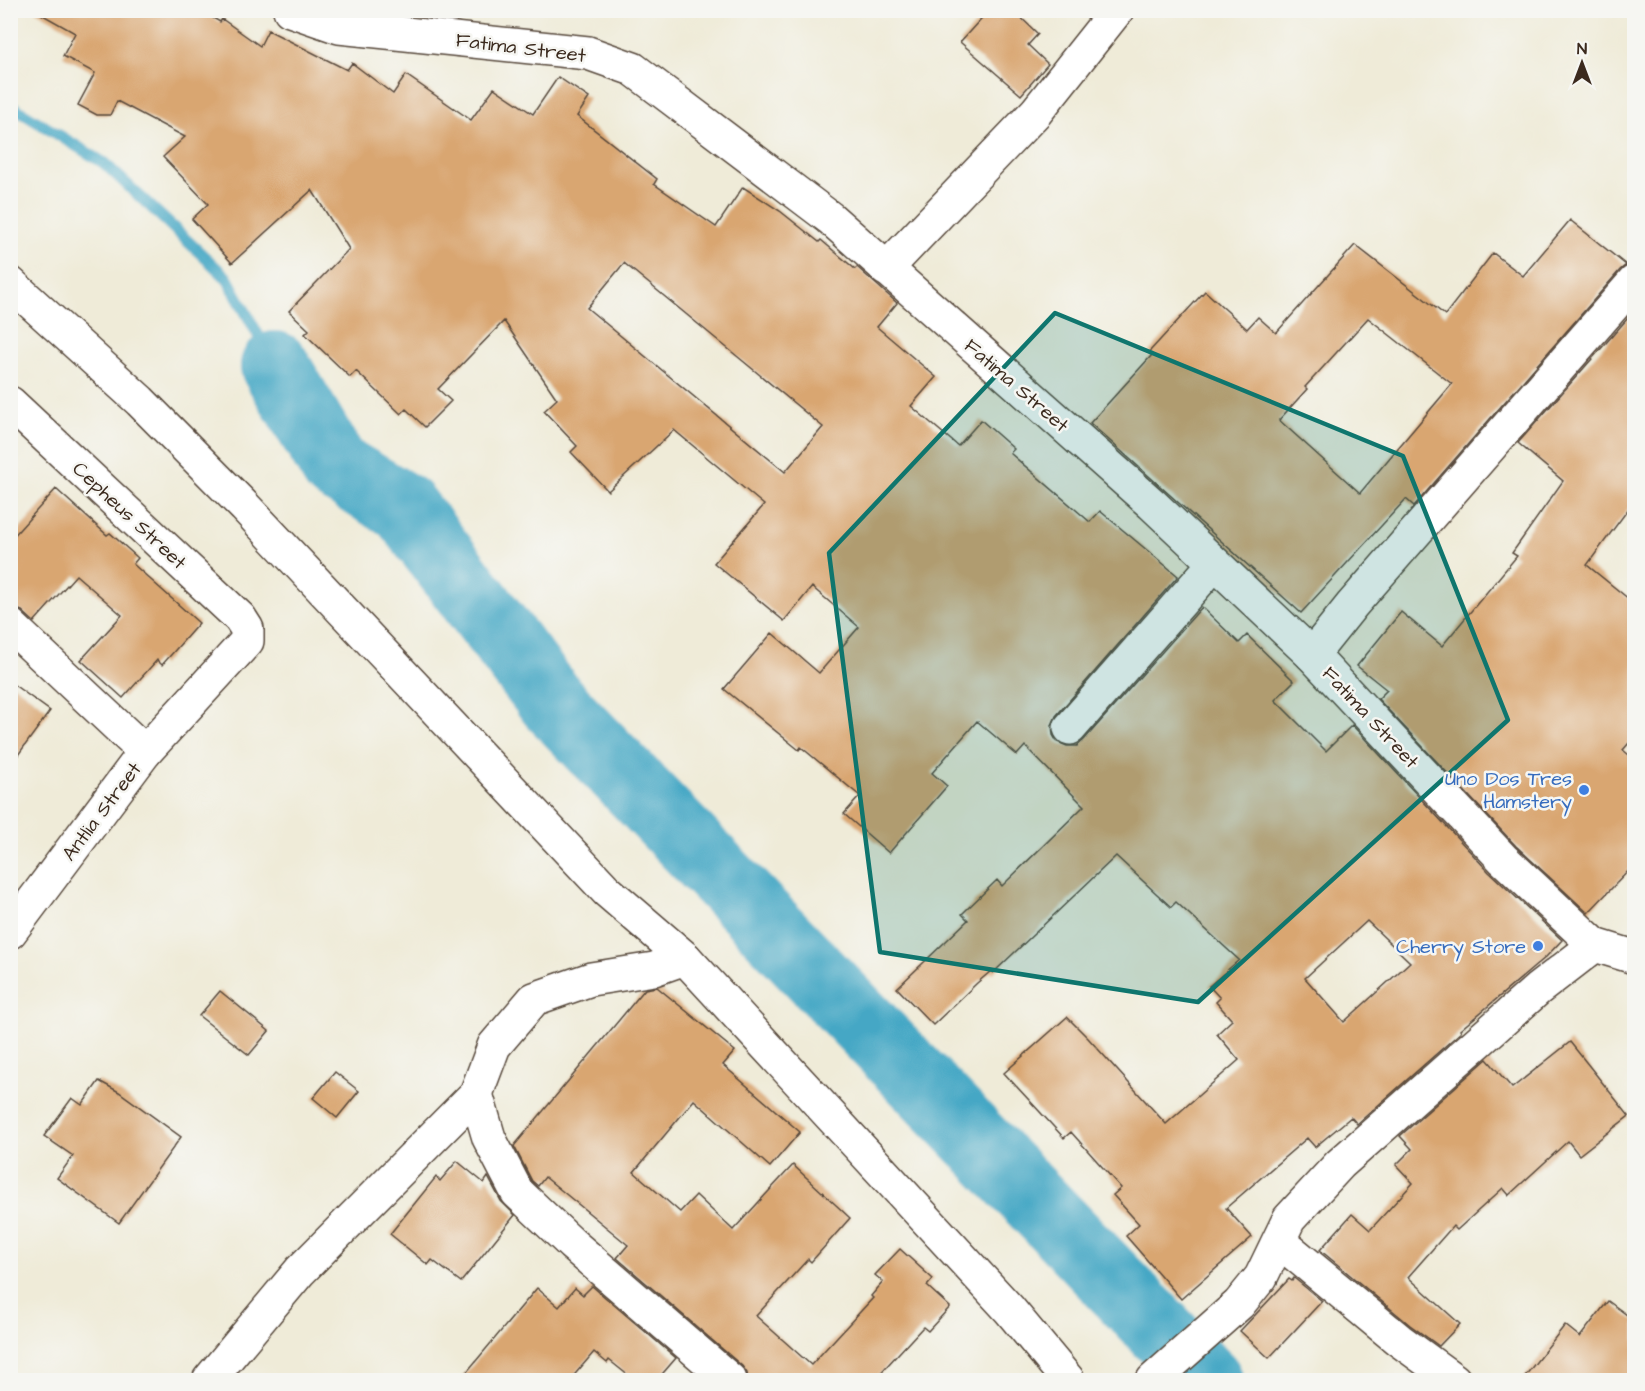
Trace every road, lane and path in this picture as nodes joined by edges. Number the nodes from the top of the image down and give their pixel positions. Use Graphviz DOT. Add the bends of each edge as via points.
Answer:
graph roads {
  1 [pos="290,10"];
  2 [pos="1117,10"];
  3 [pos="886,269"];
  4 [pos="1635,282"];
  5 [pos="10,283"];
  6 [pos="10,403"];
  7 [pos="1214,564"];
  8 [pos="10,625"];
  9 [pos="1312,655"];
  10 [pos="1070,728"];
  11 [pos="145,752"];
  12 [pos="10,932"];
  13 [pos="1595,945"];
  14 [pos="1635,957"];
  15 [pos="685,958"];
  16 [pos="477,1094"];
  17 [pos="1279,1241"];
  18 [pos="209,1380"];
  19 [pos="730,1380"];
  20 [pos="1068,1380"];
  21 [pos="1153,1380"];
  22 [pos="1454,1380"];
  1 -- 3 [label="street, Fatima Street" via="339,27 588,53 633,69 830,218"];
  2 -- 3 [label="street" via="1036,112"];
  3 -- 7 [label="street, Fatima Street" via="1152,504"];
  4 -- 9 [label="street"];
  5 -- 15 [label="street" via="140,401 607,891"];
  6 -- 11 [label="street, Cepheus Street" via="248,629 247,641"];
  7 -- 9 [label="street, Fatima Street"];
  7 -- 10 [label="street"];
  8 -- 11 [label="street, Antlia Street"];
  9 -- 13 [label="street, Fatima Street" via="1503,859"];
  11 -- 12 [label="street, Antlia Street"];
  13 -- 14 [label="street, Fatima Street"];
  13 -- 17 [label="street" via="1538,989 1340,1164 1289,1219"];
  15 -- 16 [label="street" via="654,969 591,979 534,999 494,1046"];
  15 -- 20 [label="street" via="1009,1309"];
  16 -- 18 [label="street" via="300,1271"];
  16 -- 19 [label="street" via="489,1138 517,1192"];
  17 -- 21 [label="street" via="1261,1277 1239,1304"];
  17 -- 22 [label="street"];
}
